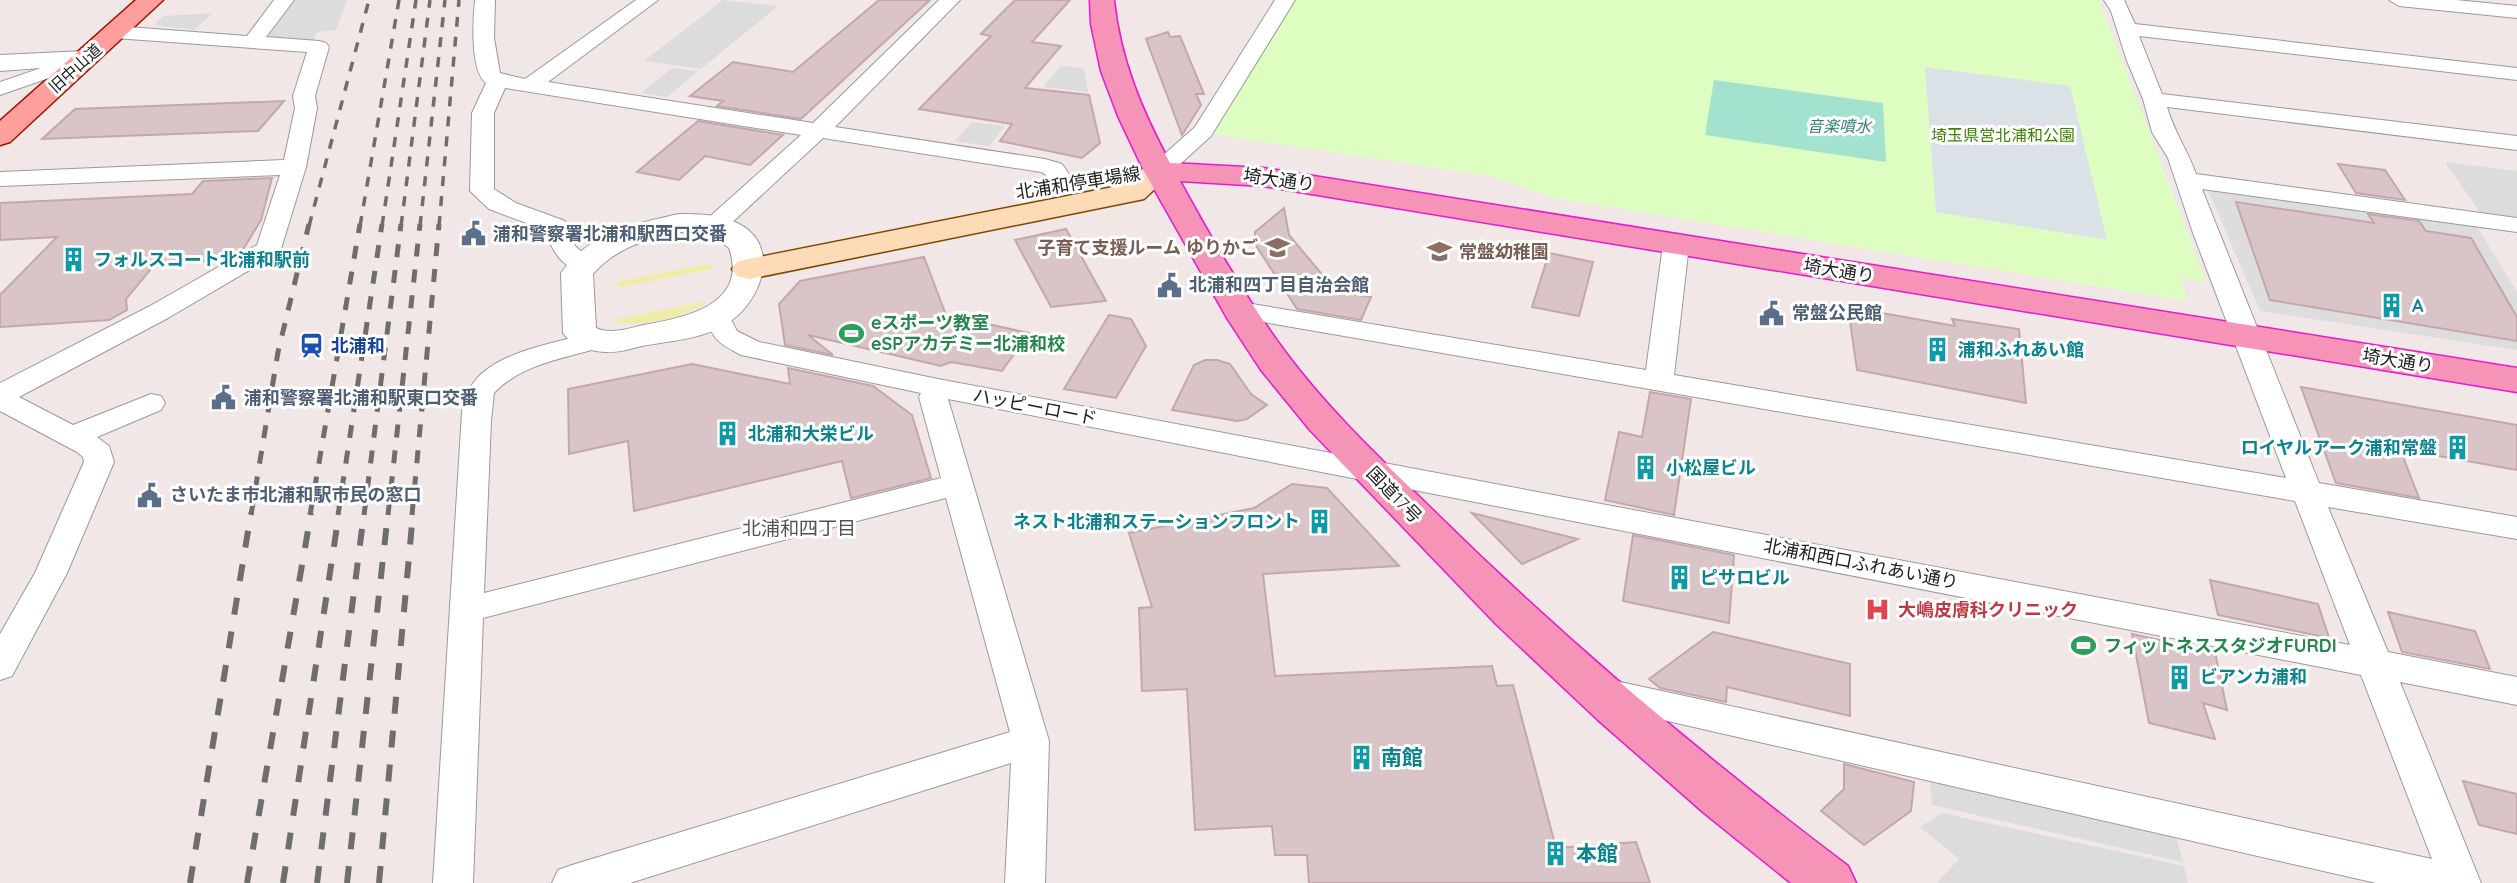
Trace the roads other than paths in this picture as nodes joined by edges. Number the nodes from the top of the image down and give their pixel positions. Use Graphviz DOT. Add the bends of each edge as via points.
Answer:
graph roads {
  1 [pos="150,0"];
  2 [pos="284,0"];
  3 [pos="485,0"];
  4 [pos="648,0"];
  5 [pos="950,0"];
  6 [pos="1102,0"];
  7 [pos="1285,0"];
  8 [pos="2114,0"];
  9 [pos="2399,0"];
  10 [pos="2517,12"];
  11 [pos="2127,29"];
  12 [pos="115,32"];
  13 [pos="253,41"];
  14 [pos="85,59"];
  15 [pos="0,63"];
  16 [pos="2517,74"];
  17 [pos="498,82"];
  18 [pos="529,86"];
  19 [pos="0,89"];
  20 [pos="2154,99"];
  21 [pos="819,131"];
  22 [pos="0,136"];
  23 [pos="2517,143"];
  24 [pos="294,167"];
  25 [pos="1159,171"];
  26 [pos="0,179"];
  27 [pos="2185,180"];
  28 [pos="1063,183"];
  29 [pos="2517,225"];
  30 [pos="715,226"];
  31 [pos="1676,245"];
  32 [pos="747,258"];
  33 [pos="584,265"];
  34 [pos="1240,310"];
  35 [pos="717,316"];
  36 [pos="2247,337"];
  37 [pos="592,341"];
  38 [pos="1659,380"];
  39 [pos="2517,380"];
  40 [pos="938,388"];
  41 [pos="0,397"];
  42 [pos="151,403"];
  43 [pos="71,437"];
  44 [pos="1369,470"];
  45 [pos="957,485"];
  46 [pos="2308,492"];
  47 [pos="2517,528"];
  48 [pos="466,610"];
  49 [pos="2375,663"];
  50 [pos="0,666"];
  51 [pos="1593,690"];
  52 [pos="2517,691"];
  53 [pos="1031,741"];
  54 [pos="453,883"];
  55 [pos="572,883"];
  56 [pos="1025,883"];
  57 [pos="1830,883"];
  58 [pos="2458,883"];
  1 -- 12 [label="main road, 旧中山道"];
  2 -- 13 [label="street"];
  3 -- 17 [label="street" via="483,42 490,76"];
  4 -- 18 [label="street"];
  5 -- 21 [label="street"];
  6 -- 25 [label="highway, 国道17号" via="1113,68"];
  7 -- 25 [label="street" via="1203,131"];
  8 -- 11 [label="street"];
  9 -- 10 [label="street"];
  11 -- 16 [label="street"];
  11 -- 20 [label="street"];
  12 -- 13 [label="street"];
  12 -- 14 [label="main road, 旧中山道"];
  13 -- 24 [label="street" via="319,47 304,96 306,108"];
  14 -- 15 [label="street"];
  14 -- 19 [label="street"];
  14 -- 22 [label="main road, 旧中山道"];
  17 -- 18 [label="street"];
  17 -- 33 [label="street" via="483,113 482,191 490,200 556,226 564,250"];
  18 -- 21 [label="street"];
  20 -- 23 [label="street"];
  20 -- 27 [label="street"];
  21 -- 28 [label="street" via="1045,166 1054,169"];
  21 -- 30 [label="street"];
  24 -- 26 [label="street"];
  24 -- 41 [label="street" via="268,249"];
  25 -- 28 [label="main road, 北浦和停車場線" via="1122,172"];
  25 -- 31 [label="highway, 埼大通り" via="1263,177"];
  25 -- 32 [label="main road, 北浦和停車場線" via="1133,192"];
  25 -- 34 [label="highway, 国道17号"];
  27 -- 29 [label="street"];
  27 -- 36 [label="street"];
  28 -- 32 [label="main road, 北浦和停車場線"];
  30 -- 32 [label="street" via="737,236"];
  30 -- 33 [label="street" via="679,223 634,233 598,251"];
  31 -- 36 [label="highway, 埼大通り"];
  31 -- 38 [label="street"];
  32 -- 35 [label="street" via="744,286"];
  33 -- 37 [label="street" via="577,273 580,333"];
  34 -- 38 [label="street"];
  34 -- 44 [label="highway, 国道17号" via="1315,412"];
  35 -- 37 [label="street" via="685,328 611,342"];
  35 -- 40 [label="street, ハッピーロード" via="726,336 751,349"];
  36 -- 39 [label="highway, 埼大通り"];
  36 -- 46 [label="street"];
  37 -- 48 [label="street" via="505,369 480,391"];
  38 -- 46 [label="street"];
  40 -- 44 [label="street, ハッピーロード"];
  40 -- 45 [label="street" via="933,397"];
  41 -- 43 [label="street"];
  42 -- 43 [label="street"];
  43 -- 50 [label="street" via="98,453 99,461 51,573"];
  44 -- 49 [label="street, 北浦和西口ふれあい通り"];
  44 -- 51 [label="highway, 国道17号"];
  45 -- 48 [label="street"];
  45 -- 53 [label="street"];
  46 -- 47 [label="street"];
  46 -- 49 [label="street"];
  48 -- 54 [label="street"];
  49 -- 52 [label="street, 北浦和西口ふれあい通り"];
  49 -- 58 [label="street"];
  51 -- 57 [label="highway, 国道17号"];
  51 -- 58 [label="street"];
  53 -- 55 [label="street"];
  53 -- 56 [label="street"];
}
